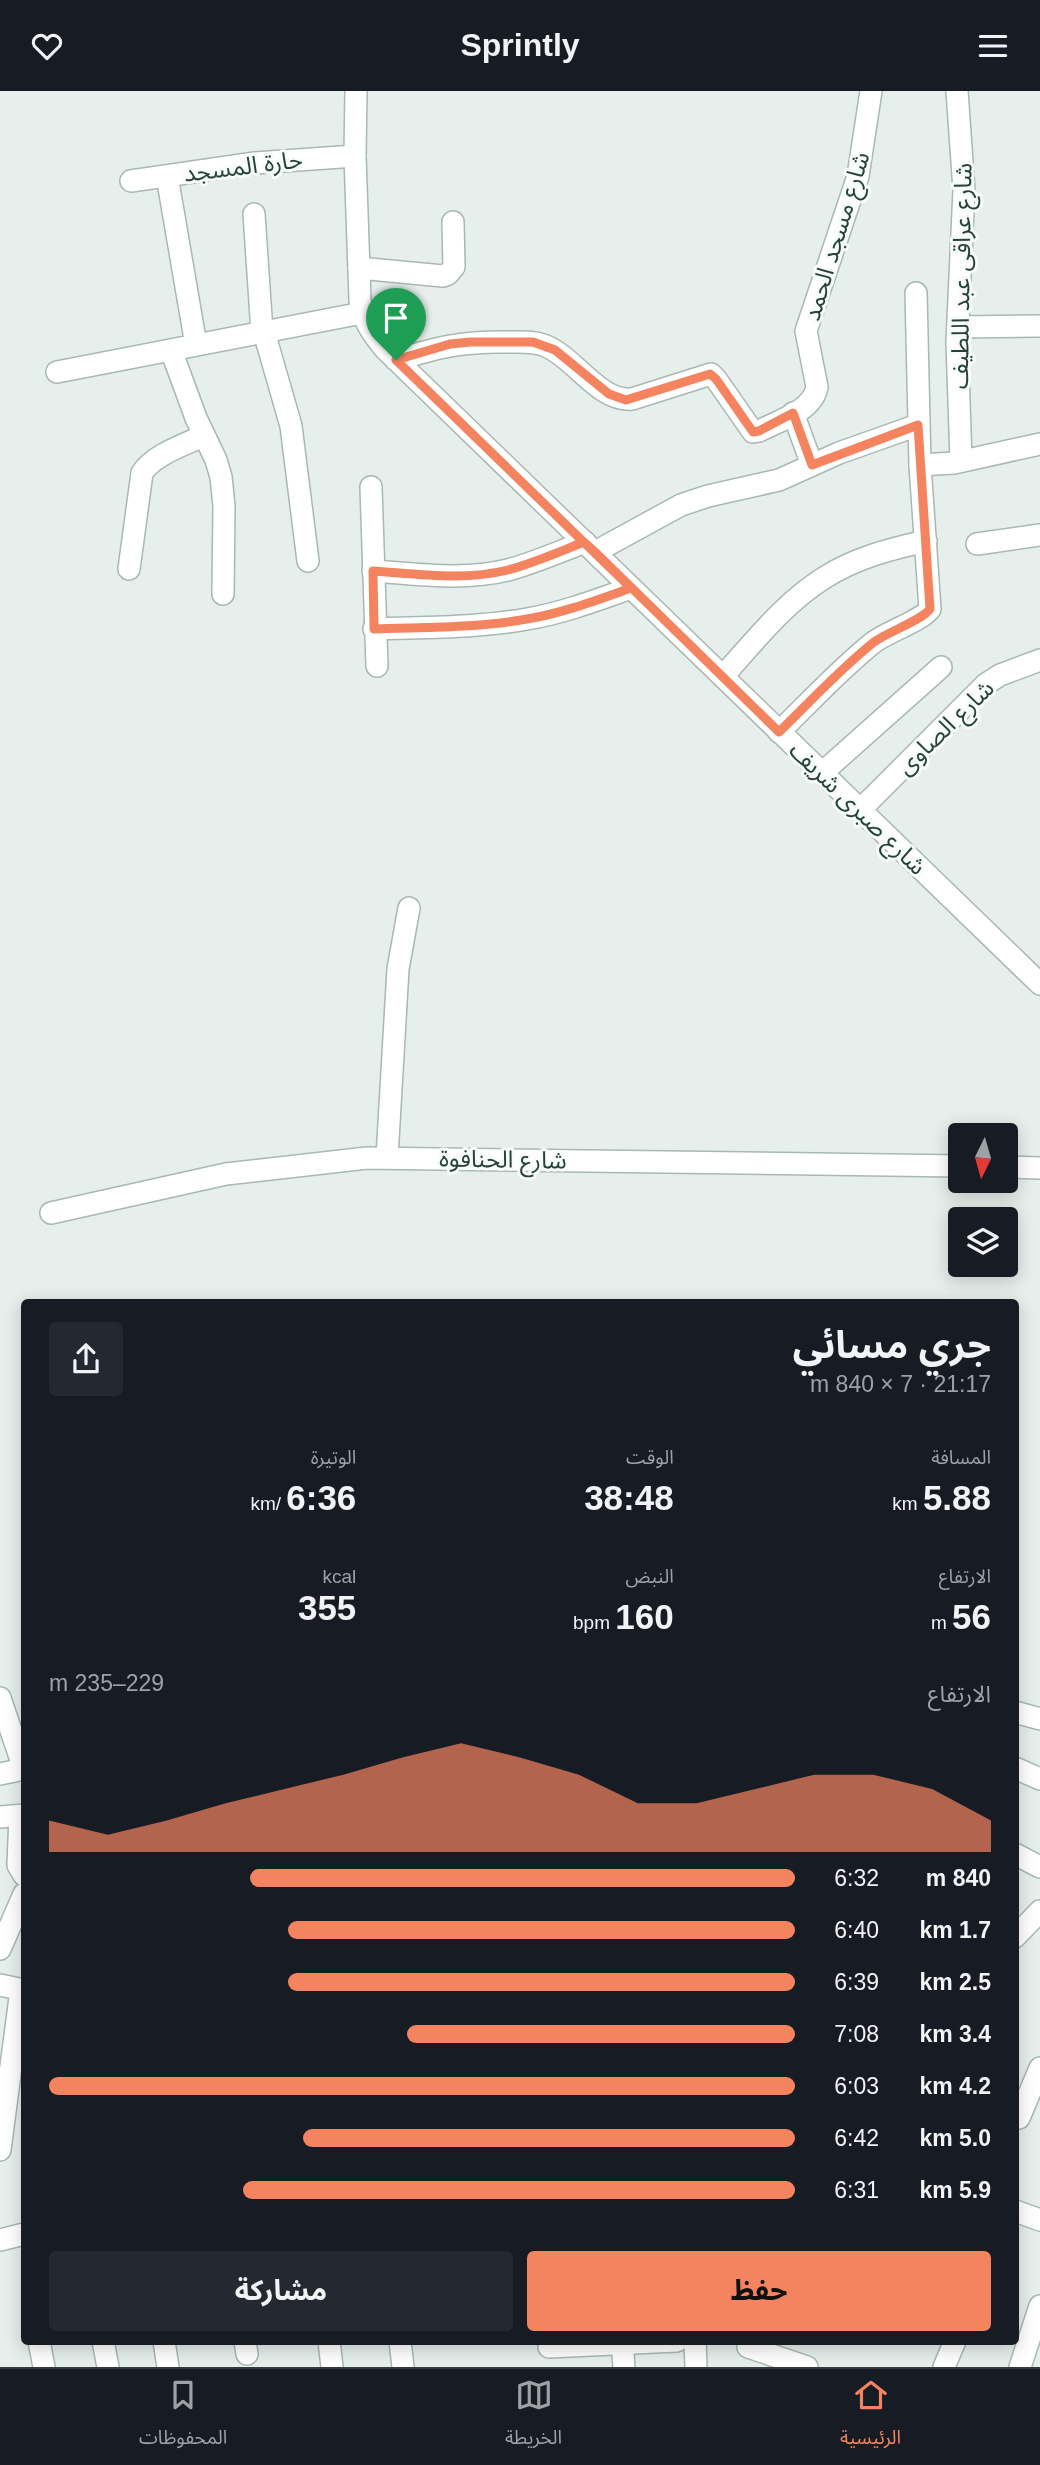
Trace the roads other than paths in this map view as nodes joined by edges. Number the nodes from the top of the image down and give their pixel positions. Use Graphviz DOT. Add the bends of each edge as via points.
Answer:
graph roads {
  1 [pos="356,91"];
  2 [pos="871,91"];
  3 [pos="957,91"];
  4 [pos="355,156"];
  5 [pos="167,176"];
  6 [pos="131,181"];
  7 [pos="254,214"];
  8 [pos="453,222"];
  9 [pos="359,268"];
  10 [pos="916,293"];
  11 [pos="362,313"];
  12 [pos="1040,326"];
  13 [pos="958,327"];
  14 [pos="263,332"];
  15 [pos="196,345"];
  16 [pos="171,350"];
  17 [pos="396,360"];
  18 [pos="57,372"];
  19 [pos="793,413"];
  20 [pos="918,425"];
  21 [pos="203,436"];
  22 [pos="1040,444"];
  23 [pos="961,461"];
  24 [pos="812,465"];
  25 [pos="920,465"];
  26 [pos="371,487"];
  27 [pos="1040,535"];
  28 [pos="926,541"];
  29 [pos="977,544"];
  30 [pos="590,547"];
  31 [pos="308,561"];
  32 [pos="130,569"];
  33 [pos="373,571"];
  34 [pos="631,588"];
  35 [pos="223,594"];
  36 [pos="374,629"];
  37 [pos="1040,660"];
  38 [pos="377,666"];
  39 [pos="941,667"];
  40 [pos="723,676"];
  41 [pos="779,732"];
  42 [pos="822,773"];
  43 [pos="860,810"];
  44 [pos="409,908"];
  45 [pos="1040,984"];
  46 [pos="387,1157"];
  47 [pos="948,1166"];
  48 [pos="1018,1167"];
  49 [pos="1040,1168"];
  50 [pos="51,1213"];
  51 [pos="0,1698"];
  52 [pos="1019,1713"];
  53 [pos="1040,1719"];
  54 [pos="21,1760"];
  55 [pos="21,1770"];
  56 [pos="1019,1770"];
  57 [pos="0,1774"];
  58 [pos="1040,1779"];
  59 [pos="15,1816"];
  60 [pos="1019,1856"];
  61 [pos="1040,1867"];
  62 [pos="21,1870"];
  63 [pos="21,1901"];
  64 [pos="1040,1911"];
  65 [pos="1019,1933"];
  66 [pos="0,1949"];
  67 [pos="0,1985"];
  68 [pos="21,1990"];
  69 [pos="21,2004"];
  70 [pos="1040,2069"];
  71 [pos="1019,2114"];
  72 [pos="1019,2119"];
  73 [pos="1040,2124"];
  74 [pos="0,2150"];
  75 [pos="1019,2212"];
  76 [pos="1040,2220"];
  77 [pos="0,2240"];
  78 [pos="21,2240"];
  79 [pos="1040,2306"];
  80 [pos="1029,2327"];
  81 [pos="40,2345"];
  82 [pos="104,2345"];
  83 [pos="165,2345"];
  84 [pos="329,2345"];
  85 [pos="400,2345"];
  86 [pos="606,2345"];
  87 [pos="622,2345"];
  88 [pos="695,2345"];
  89 [pos="953,2345"];
  90 [pos="755,2346"];
  91 [pos="550,2352"];
  92 [pos="44,2367"];
  93 [pos="107,2367"];
  94 [pos="168,2367"];
  95 [pos="332,2367"];
  96 [pos="403,2367"];
  97 [pos="624,2367"];
  98 [pos="696,2367"];
  99 [pos="807,2367"];
  100 [pos="944,2367"];
  101 [pos="1020,2367"];
  1 -- 4 [label="street, شارع صبرى شريف"];
  2 -- 19 [label="street, شارع مسجد الحمد" via="859,176 809,321 806,340 816,394 807,406"];
  3 -- 13 [label="street, شارع عراقى عبد اللطيف" via="964,190"];
  4 -- 5 [label="street, حارة المسجد" via="256,163"];
  4 -- 9 [label="street, شارع صبرى شريف"];
  5 -- 6 [label="street, حارة المسجد"];
  5 -- 15 [label="street"];
  7 -- 14 [label="street"];
  8 -- 9 [label="street" via="454,267 448,274"];
  9 -- 11 [label="street, شارع صبرى شريف"];
  10 -- 20 [label="street"];
  11 -- 14 [label="street"];
  11 -- 17 [label="street, شارع صبرى شريف" via="373,335"];
  12 -- 13 [label="street"];
  13 -- 23 [label="street, شارع عراقى عبد اللطيف"];
  14 -- 15 [label="street"];
  14 -- 31 [label="street" via="291,426"];
  15 -- 16 [label="street"];
  16 -- 18 [label="street"];
  16 -- 21 [label="street"];
  17 -- 19 [label="street" via="460,343 533,342 555,350 609,394 626,400 707,374 716,379 753,432"];
  17 -- 30 [label="street, شارع صبرى شريف"];
  19 -- 24 [label="street"];
  20 -- 24 [label="street"];
  20 -- 25 [label="street"];
  21 -- 32 [label="street" via="154,461 142,473"];
  21 -- 35 [label="street" via="221,477"];
  22 -- 23 [label="street"];
  23 -- 25 [label="street"];
  24 -- 30 [label="street" via="765,484 681,505"];
  25 -- 28 [label="street"];
  26 -- 33 [label="street"];
  27 -- 29 [label="street"];
  28 -- 40 [label="street" via="871,555 824,578 784,610"];
  28 -- 41 [label="street" via="931,604 927,613 873,643"];
  30 -- 33 [label="street" via="485,574"];
  30 -- 34 [label="street, شارع صبرى شريف"];
  33 -- 36 [label="street"];
  34 -- 36 [label="street" via="529,619"];
  34 -- 40 [label="street, شارع صبرى شريف"];
  36 -- 38 [label="street"];
  37 -- 43 [label="street, شارع الصاوى" via="986,684"];
  39 -- 42 [label="street"];
  40 -- 41 [label="street, شارع صبرى شريف"];
  41 -- 42 [label="street, شارع صبرى شريف"];
  42 -- 43 [label="street, شارع صبرى شريف"];
  43 -- 45 [label="street, شارع صبرى شريف"];
  44 -- 46 [label="street" via="396,988"];
  46 -- 47 [label="street, شارع الحنافوة"];
  46 -- 50 [label="street, شارع الحنافوة" via="226,1174"];
  48 -- 49 [label="street"];
  51 -- 54 [label="street"];
  52 -- 53 [label="street"];
  55 -- 57 [label="street"];
  56 -- 58 [label="street"];
  59 -- 62 [label="street"];
  60 -- 61 [label="street"];
  63 -- 66 [label="street"];
  64 -- 65 [label="street"];
  67 -- 68 [label="street"];
  69 -- 74 [label="street"];
  70 -- 71 [label="street"];
  72 -- 73 [label="street"];
  75 -- 76 [label="street"];
  77 -- 78 [label="street"];
  79 -- 80 [label="street"];
  80 -- 101 [label="street"];
  81 -- 92 [label="street"];
  82 -- 93 [label="street"];
  83 -- 94 [label="street"];
  84 -- 95 [label="street"];
  85 -- 96 [label="street"];
  86 -- 91 [label="street"];
  87 -- 97 [label="street"];
  88 -- 98 [label="street"];
  89 -- 100 [label="street"];
  90 -- 99 [label="street"];
}
